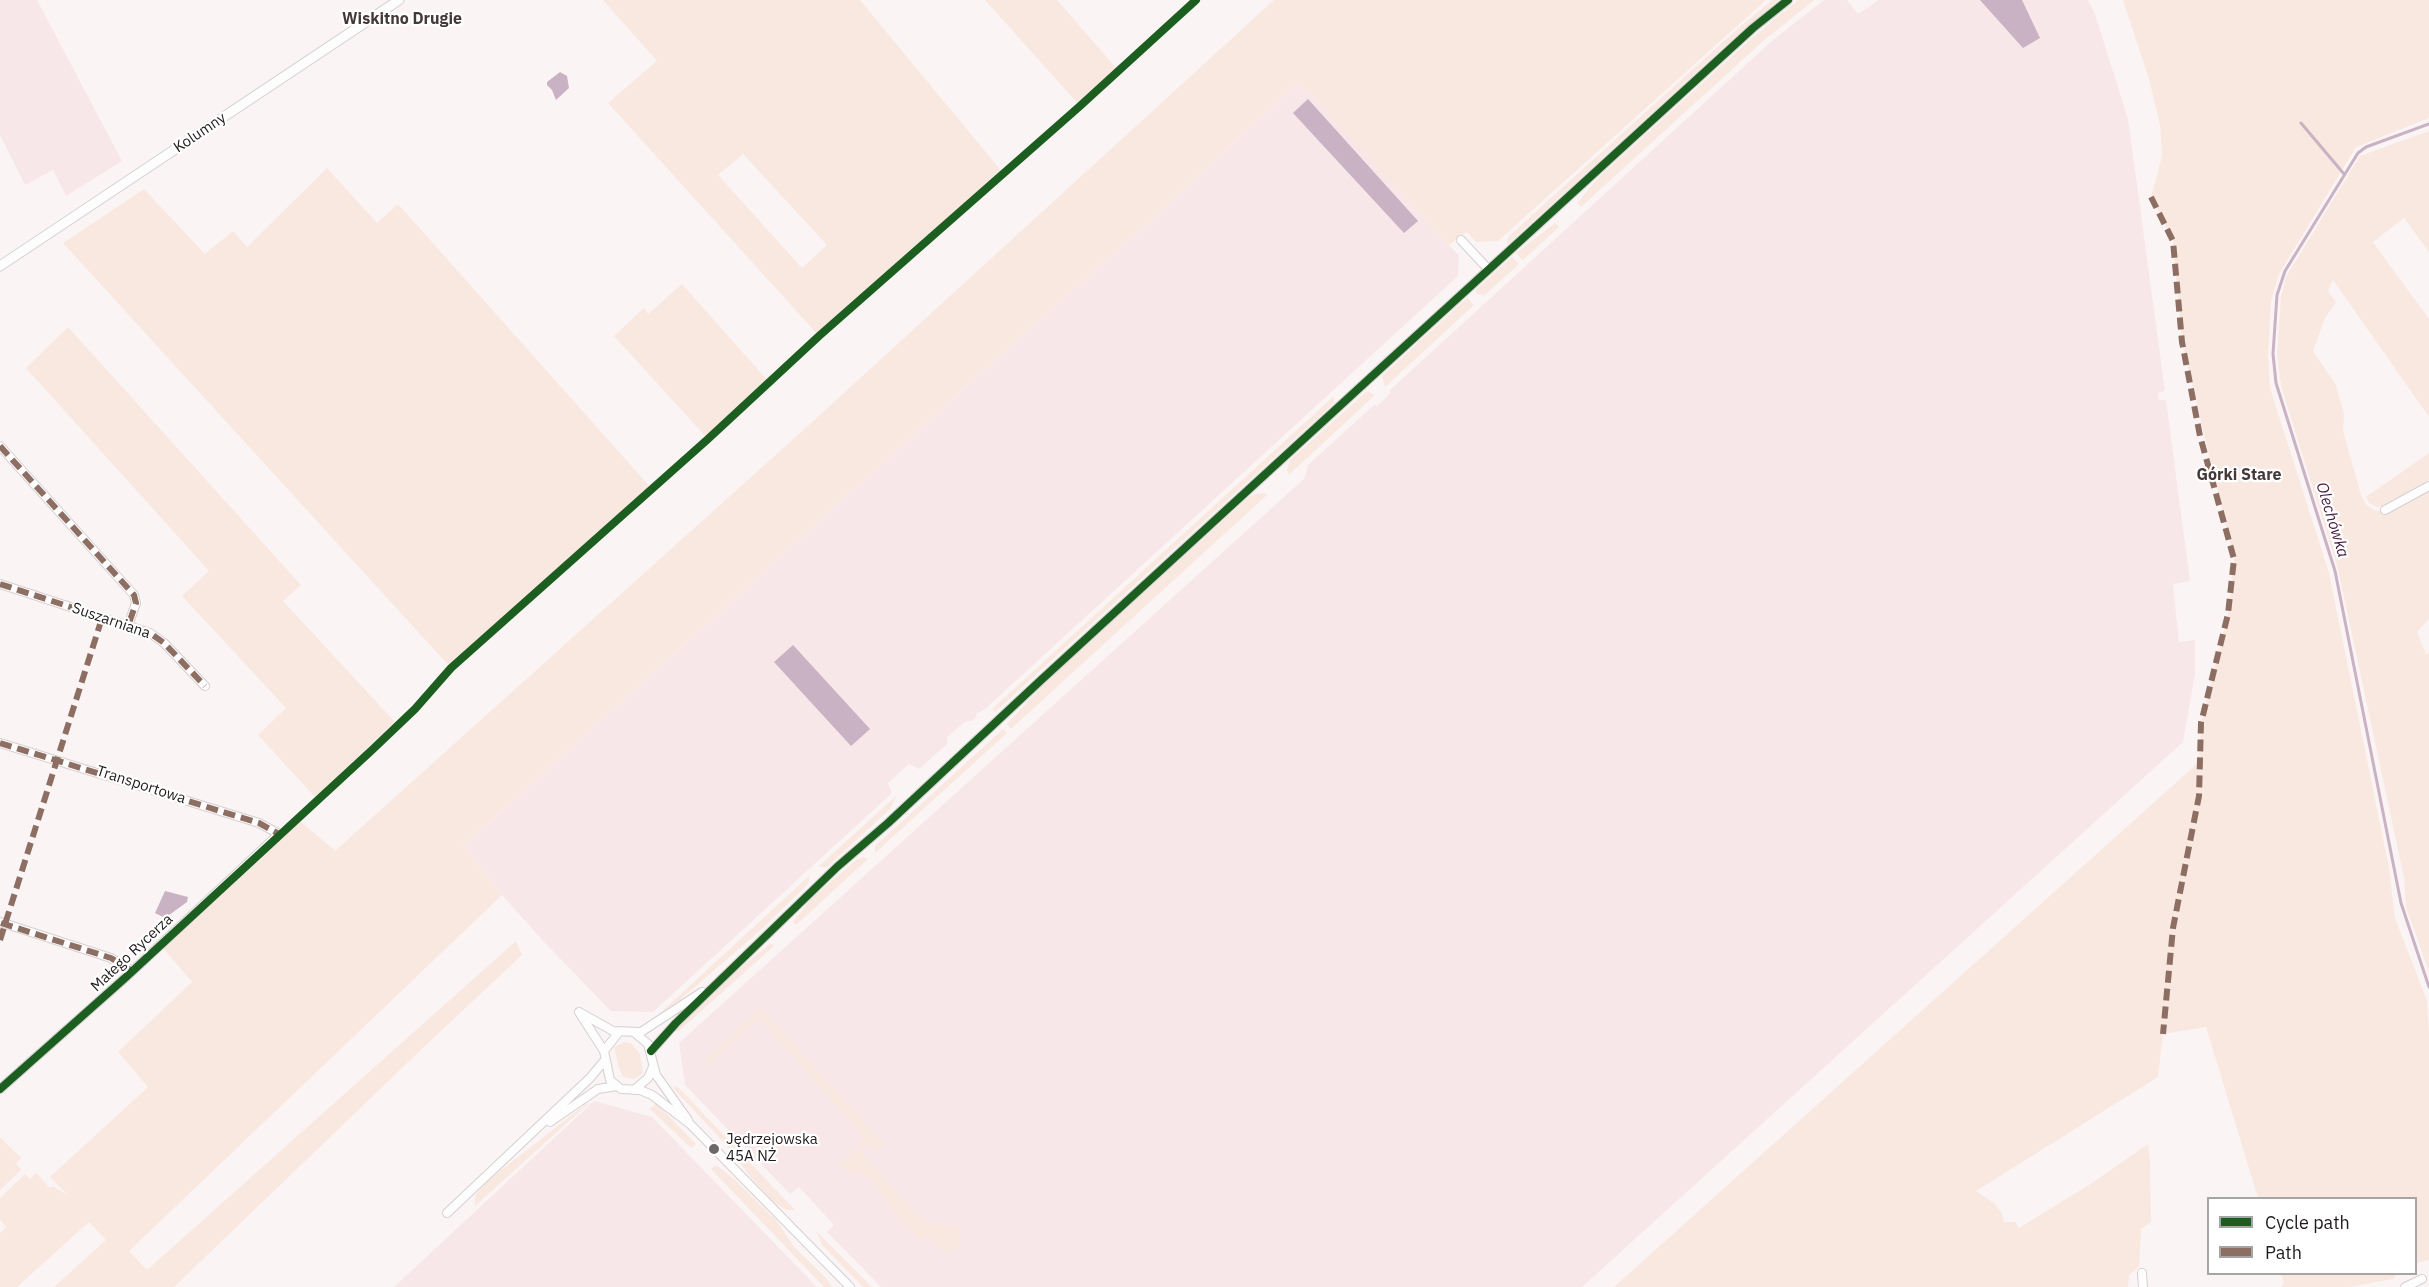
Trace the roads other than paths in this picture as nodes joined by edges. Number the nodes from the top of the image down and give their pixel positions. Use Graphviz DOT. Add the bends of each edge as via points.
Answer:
graph roads {
  1 [pos="399,0"];
  2 [pos="1788,0"];
  3 [pos="1461,240"];
  4 [pos="0,266"];
  5 [pos="1489,270"];
  6 [pos="0,446"];
  7 [pos="2429,486"];
  8 [pos="2385,510"];
  9 [pos="0,584"];
  10 [pos="128,626"];
  11 [pos="205,686"];
  12 [pos="0,743"];
  13 [pos="279,834"];
  14 [pos="0,922"];
  15 [pos="132,971"];
  16 [pos="718,982"];
  17 [pos="619,1032"];
  18 [pos="634,1032"];
  19 [pos="651,1051"];
  20 [pos="605,1056"];
  21 [pos="653,1067"];
  22 [pos="617,1086"];
  23 [pos="0,1089"];
  24 [pos="634,1090"];
  25 [pos="690,1124"];
  26 [pos="530,1136"];
  27 [pos="447,1213"];
  28 [pos="2142,1273"];
  29 [pos="2422,1279"];
  30 [pos="850,1287"];
  31 [pos="2143,1287"];
  32 [pos="2405,1287"];
  1 -- 4 [label="street, Kolumny"];
  2 -- 5 [label="street"];
  3 -- 5 [label="street"];
  5 -- 16 [label="street" via="837,867"];
  6 -- 10 [label="street" via="134,596 136,603"];
  7 -- 8 [label="street"];
  9 -- 10 [label="street, Suszarniana"];
  10 -- 11 [label="street, Suszarniana" via="150,633 164,643"];
  12 -- 13 [label="street, Transportowa" via="259,823"];
  13 -- 15 [label="street, Małego Rycerza"];
  14 -- 15 [label="street" via="111,958"];
  15 -- 23 [label="street, Małego Rycerza"];
  16 -- 18 [label="street" via="648,1028"];
  16 -- 19 [label="street"];
  17 -- 18 [label="street"];
  17 -- 20 [label="street"];
  17 -- 20 [label="street" via="579,1012"];
  18 -- 19 [label="street"];
  19 -- 21 [label="street"];
  20 -- 22 [label="street" via="607,1073"];
  20 -- 26 [label="street" via="590,1078"];
  21 -- 24 [label="street" via="648,1078"];
  21 -- 25 [label="street"];
  22 -- 24 [label="street"];
  22 -- 26 [label="street" via="598,1089"];
  24 -- 25 [label="street" via="652,1095"];
  25 -- 30 [label="street"];
  26 -- 27 [label="street"];
  28 -- 31 [label="street"];
  29 -- 32 [label="street"];
}
